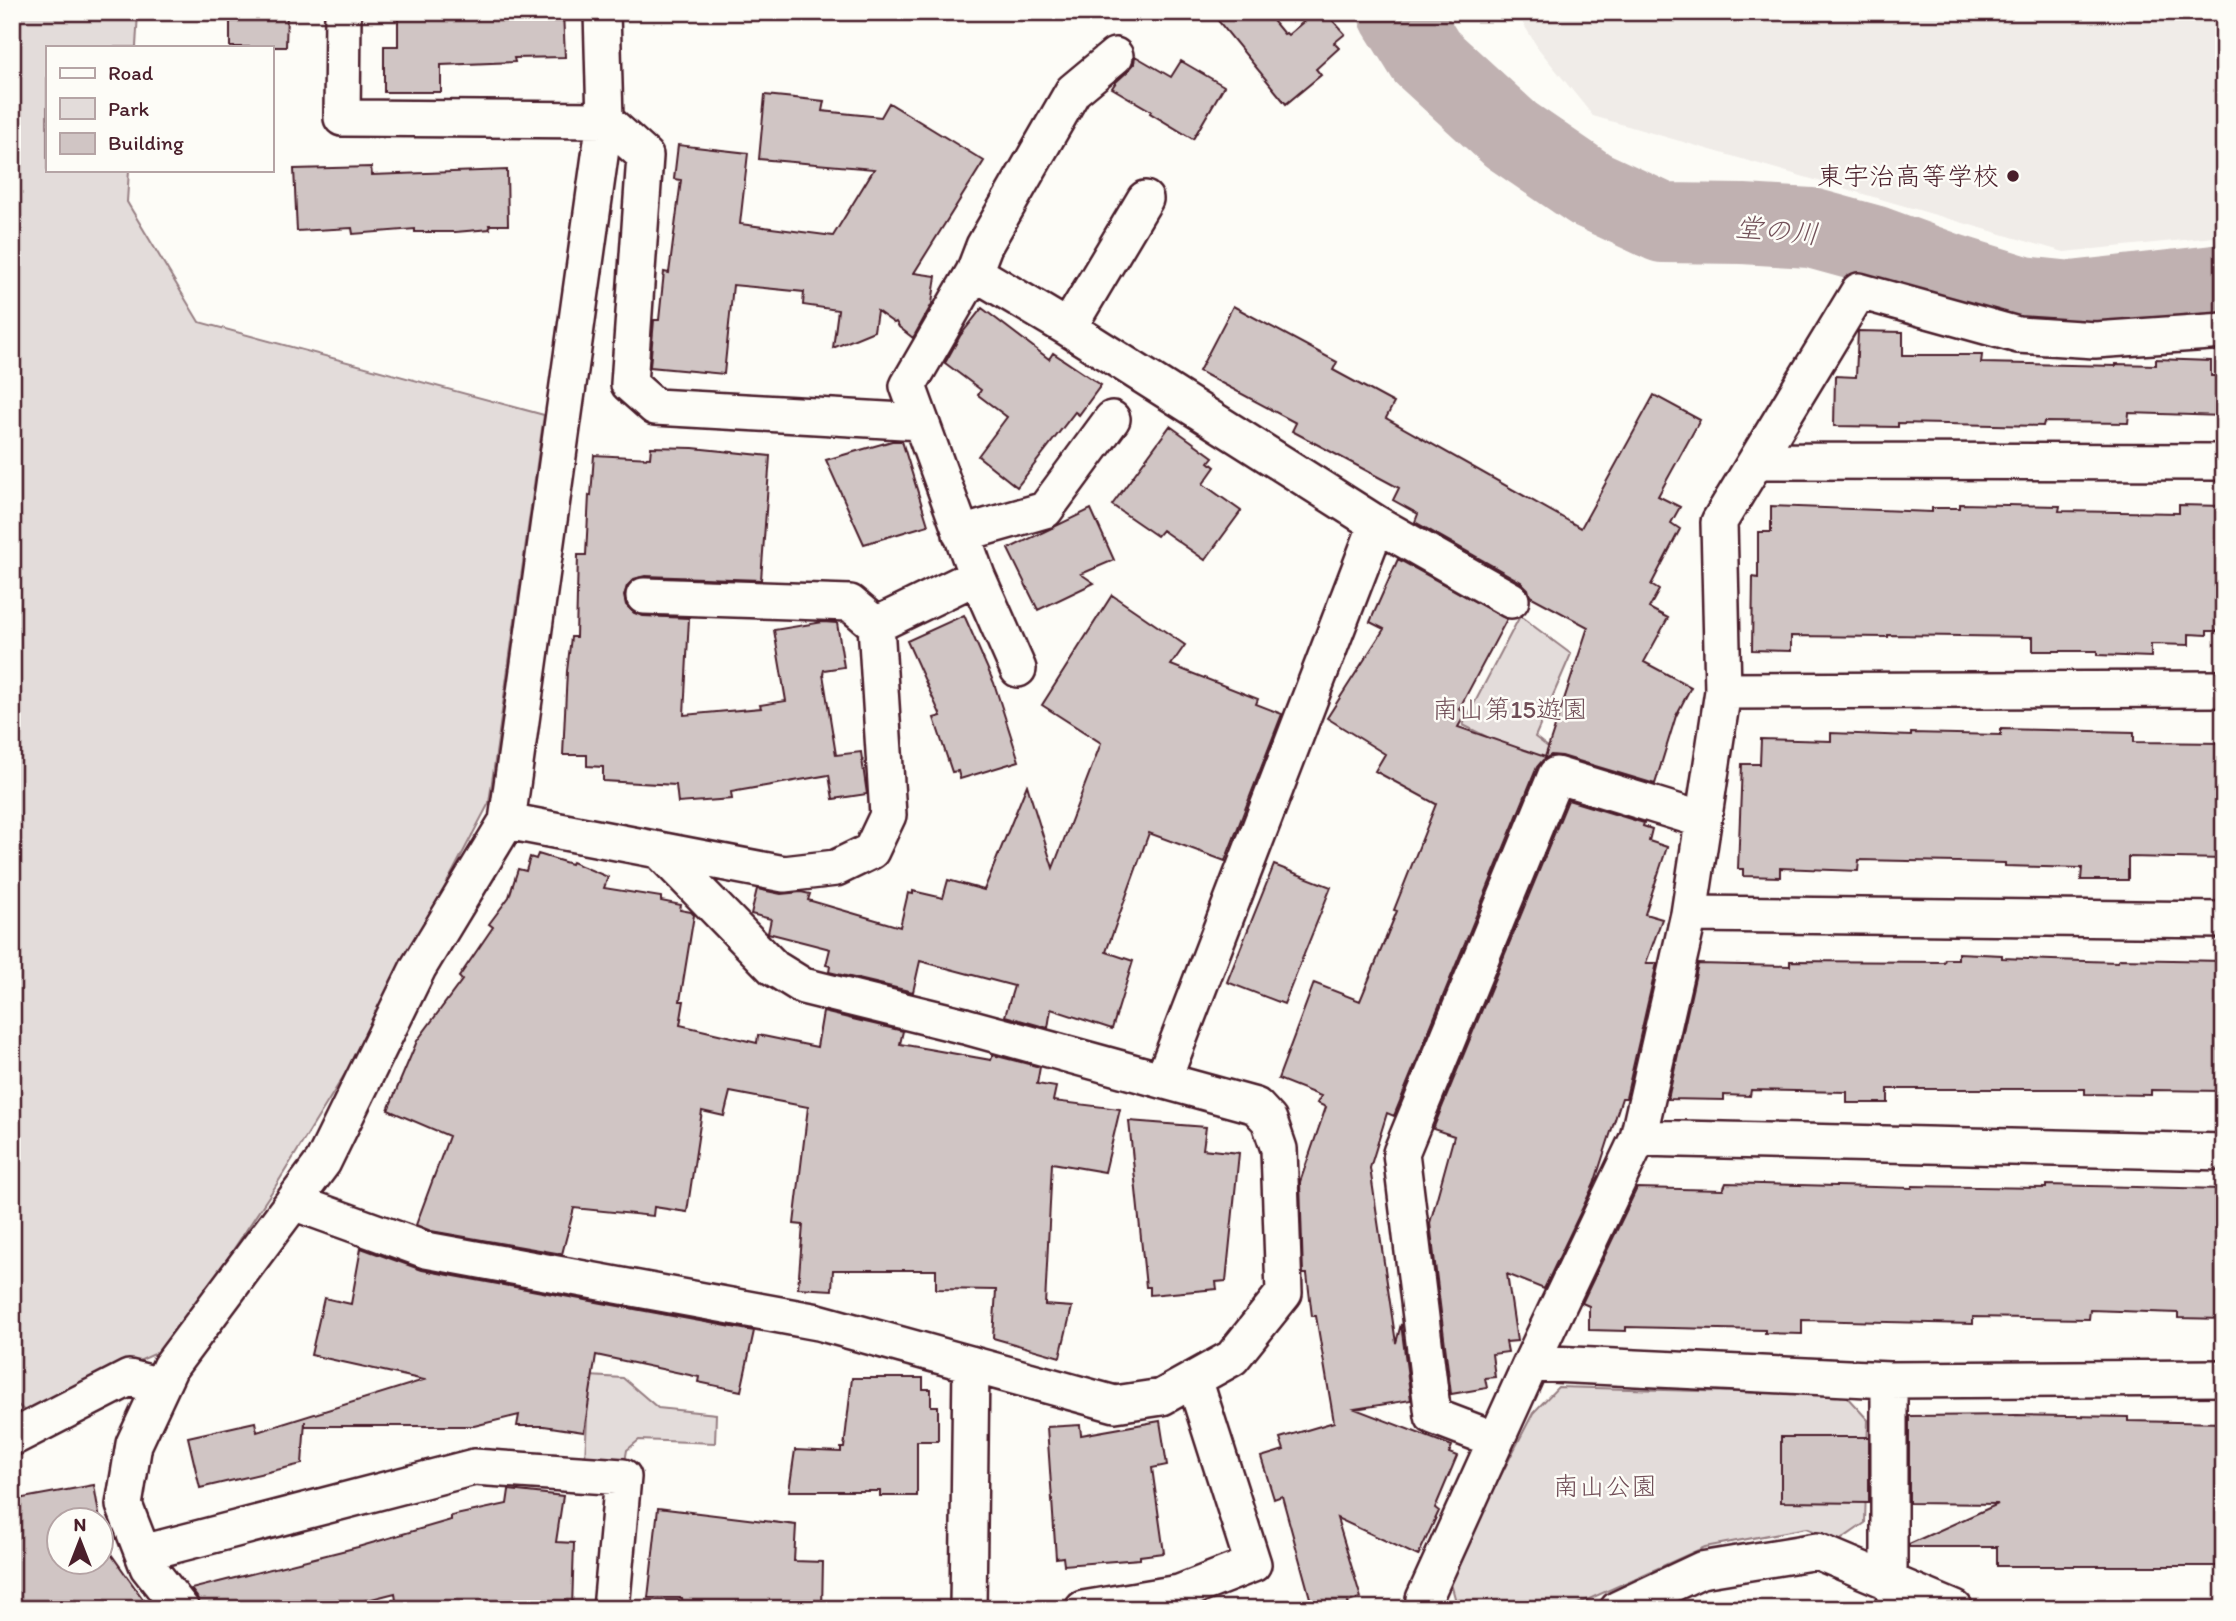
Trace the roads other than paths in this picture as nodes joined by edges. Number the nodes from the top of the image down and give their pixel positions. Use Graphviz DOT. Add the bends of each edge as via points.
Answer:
graph roads {
  1 [pos="343,12"];
  2 [pos="602,12"];
  3 [pos="1115,56"];
  4 [pos="605,120"];
  5 [pos="1145,199"];
  6 [pos="974,272"];
  7 [pos="1068,328"];
  8 [pos="2224,331"];
  9 [pos="1111,419"];
  10 [pos="921,422"];
  11 [pos="1756,461"];
  12 [pos="2224,462"];
  13 [pos="1377,524"];
  14 [pos="961,534"];
  15 [pos="977,576"];
  16 [pos="644,596"];
  17 [pos="1511,600"];
  18 [pos="876,625"];
  19 [pos="1018,669"];
  20 [pos="2224,689"];
  21 [pos="1723,691"];
  22 [pos="1703,820"];
  23 [pos="507,821"];
  24 [pos="659,850"];
  25 [pos="1689,914"];
  26 [pos="2224,920"];
  27 [pos="1163,1080"];
  28 [pos="1639,1138"];
  29 [pos="2224,1152"];
  30 [pos="293,1202"];
  31 [pos="1531,1363"];
  32 [pos="971,1364"];
  33 [pos="2224,1378"];
  34 [pos="1194,1379"];
  35 [pos="1889,1381"];
  36 [pos="161,1386"];
  37 [pos="12,1438"];
  38 [pos="1496,1440"];
  39 [pos="143,1553"];
  40 [pos="1895,1595"];
  41 [pos="1679,1596"];
  42 [pos="181,1609"];
  43 [pos="611,1609"];
  44 [pos="968,1609"];
  45 [pos="1083,1609"];
  46 [pos="1430,1609"];
  47 [pos="1618,1609"];
  48 [pos="1955,1609"];
  1 -- 4 [label="street" via="342,118"];
  2 -- 4 [label="street"];
  3 -- 6 [label="street" via="1073,91 984,246"];
  4 -- 10 [label="street" via="645,156 629,384 655,407"];
  4 -- 23 [label="street"];
  5 -- 7 [label="street"];
  6 -- 7 [label="street"];
  6 -- 10 [label="street" via="908,386"];
  7 -- 13 [label="street"];
  8 -- 11 [label="street" via="2095,340 2018,335 1859,291"];
  9 -- 14 [label="street" via="1045,510"];
  10 -- 14 [label="street"];
  11 -- 12 [label="street"];
  11 -- 21 [label="street" via="1719,522"];
  13 -- 17 [label="street"];
  13 -- 27 [label="street"];
  14 -- 15 [label="street"];
  15 -- 18 [label="street"];
  15 -- 19 [label="street"];
  16 -- 18 [label="street" via="850,603"];
  18 -- 24 [label="street" via="888,815 871,851 836,868 783,874"];
  20 -- 21 [label="street"];
  21 -- 22 [label="street"];
  22 -- 25 [label="street"];
  22 -- 38 [label="street" via="1556,775 1401,1153 1433,1416"];
  23 -- 24 [label="street"];
  23 -- 30 [label="street" via="418,968 323,1162"];
  24 -- 27 [label="street" via="774,968 803,986"];
  25 -- 26 [label="street"];
  25 -- 28 [label="street"];
  27 -- 34 [label="street" via="1256,1106 1269,1120 1279,1149 1284,1293 1232,1358"];
  28 -- 29 [label="street"];
  28 -- 31 [label="street"];
  30 -- 32 [label="street" via="426,1251 818,1322"];
  30 -- 36 [label="street" via="170,1367"];
  31 -- 35 [label="street"];
  31 -- 38 [label="street"];
  32 -- 34 [label="street" via="1115,1404 1162,1398"];
  32 -- 44 [label="street"];
  33 -- 35 [label="street"];
  34 -- 45 [label="street" via="1253,1564 1179,1593"];
  35 -- 40 [label="street"];
  36 -- 37 [label="street" via="129,1378"];
  36 -- 39 [label="street" via="134,1444 124,1505"];
  38 -- 46 [label="street" via="1424,1599"];
  39 -- 42 [label="street" via="148,1567"];
  39 -- 43 [label="street" via="474,1467 623,1476"];
  40 -- 41 [label="street" via="1817,1551 1701,1570"];
  40 -- 48 [label="street"];
  41 -- 47 [label="street"];
}
